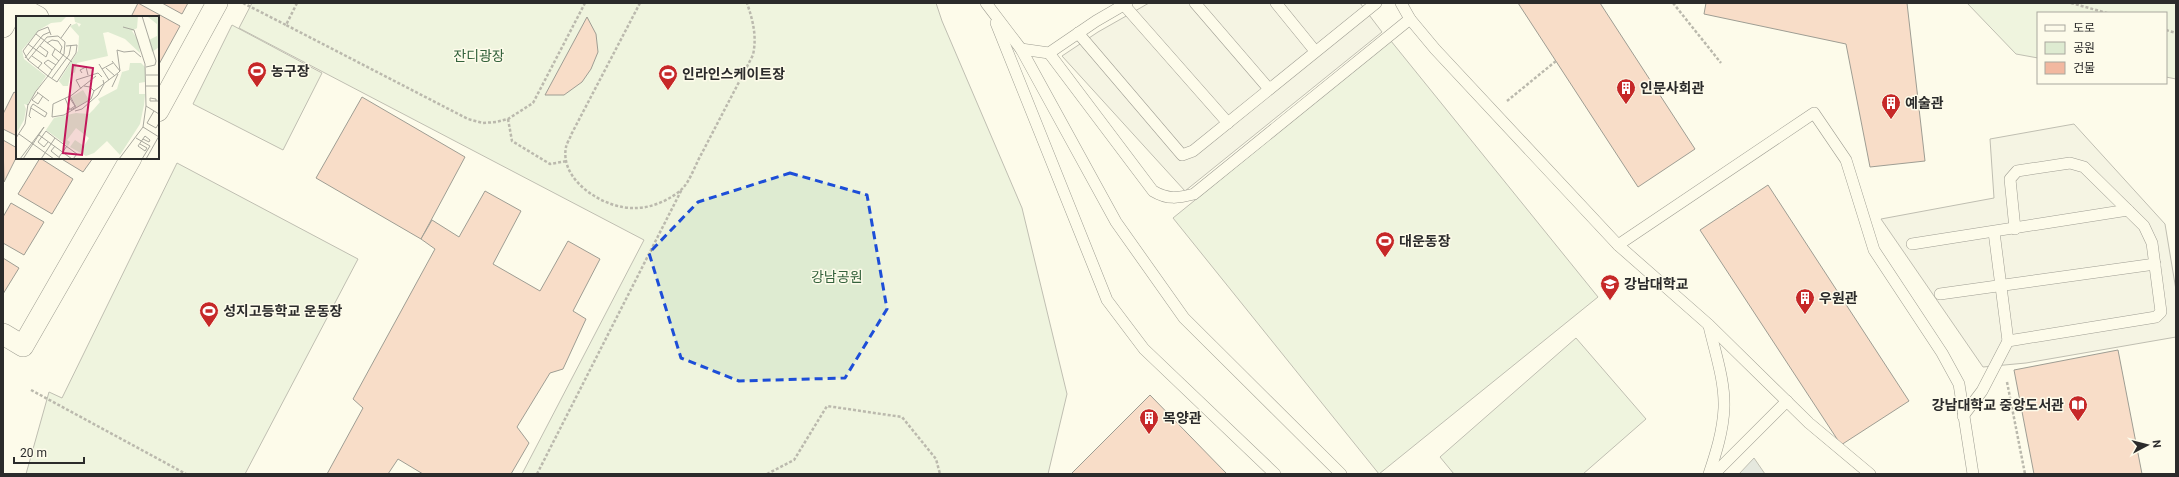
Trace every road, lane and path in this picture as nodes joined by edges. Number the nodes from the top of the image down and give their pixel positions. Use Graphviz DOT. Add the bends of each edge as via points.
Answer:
graph roads {
  1 [pos="217,3"];
  2 [pos="243,3"];
  3 [pos="297,3"];
  4 [pos="585,3"];
  5 [pos="640,3"];
  6 [pos="747,3"];
  7 [pos="1195,3"];
  8 [pos="1276,3"];
  9 [pos="1376,3"];
  10 [pos="1401,3"];
  11 [pos="1673,3"];
  12 [pos="2071,3"];
  13 [pos="15,4"];
  14 [pos="1125,4"];
  15 [pos="988,6"];
  16 [pos="2103,12"];
  17 [pos="36,16"];
  18 [pos="1410,19"];
  19 [pos="286,25"];
  20 [pos="3,27"];
  21 [pos="1078,33"];
  22 [pos="1021,49"];
  23 [pos="1315,51"];
  24 [pos="1049,53"];
  25 [pos="1556,61"];
  26 [pos="1721,63"];
  27 [pos="165,84"];
  28 [pos="1269,89"];
  29 [pos="159,107"];
  30 [pos="1493,111"];
  31 [pos="508,119"];
  32 [pos="1228,123"];
  33 [pos="130,159"];
  34 [pos="567,161"];
  35 [pos="683,188"];
  36 [pos="2128,210"];
  37 [pos="2015,229"];
  38 [pos="1994,232"];
  39 [pos="1912,244"];
  40 [pos="1618,245"];
  41 [pos="2155,264"];
  42 [pos="2002,286"];
  43 [pos="1940,294"];
  44 [pos="1709,325"];
  45 [pos="3,334"];
  46 [pos="2008,341"];
  47 [pos="2001,352"];
  48 [pos="31,390"];
  49 [pos="1787,401"];
  50 [pos="1964,416"];
  51 [pos="186,474"];
  52 [pos="537,474"];
  53 [pos="767,474"];
  54 [pos="940,474"];
  55 [pos="1275,474"];
  56 [pos="1342,474"];
  57 [pos="1709,474"];
  58 [pos="1714,474"];
  59 [pos="1870,474"];
  60 [pos="1973,474"];
  61 [pos="2025,474"];
  1 -- 27 [label="street"];
  2 -- 19 [label="path"];
  3 -- 19 [label="path"];
  4 -- 31 [label="path" via="533,103"];
  5 -- 34 [label="path" via="572,133 566,148"];
  6 -- 35 [label="path" via="754,24 754,56"];
  7 -- 28 [label="lane"];
  8 -- 23 [label="lane"];
  9 -- 23 [label="lane"];
  10 -- 18 [label="lane"];
  11 -- 26 [label="path"];
  12 -- 16 [label="path"];
  13 -- 17 [label="street"];
  13 -- 20 [label="street"];
  14 -- 21 [label="lane"];
  14 -- 32 [label="lane"];
  15 -- 22 [label="lane"];
  15 -- 55 [label="lane" via="1107,300 1144,349"];
  18 -- 24 [label="lane" via="1194,194 1177,198 1164,198 1153,191"];
  18 -- 30 [label="lane"];
  19 -- 31 [label="path" via="468,118 483,123"];
  21 -- 24 [label="lane"];
  21 -- 32 [label="lane" via="1182,155 1193,151"];
  22 -- 24 [label="lane"];
  22 -- 56 [label="lane" via="1116,222 1184,318"];
  23 -- 28 [label="lane"];
  25 -- 30 [label="path"];
  27 -- 29 [label="street"];
  28 -- 32 [label="lane"];
  30 -- 40 [label="lane"];
  31 -- 34 [label="path" via="512,141 550,164"];
  33 -- 45 [label="street" via="23,346"];
  34 -- 35 [label="path" via="572,174 582,187 616,206 636,208 659,204"];
  35 -- 52 [label="path"];
  36 -- 37 [label="lane"];
  36 -- 37 [label="lane" via="2084,167 2070,163 2017,171 2010,179"];
  36 -- 41 [label="lane" via="2144,226 2152,243"];
  37 -- 38 [label="lane"];
  38 -- 39 [label="lane"];
  38 -- 42 [label="lane"];
  40 -- 44 [label="lane"];
  40 -- 50 [label="lane" via="1814,113 1846,160 1874,250 1942,353 1959,384"];
  41 -- 42 [label="lane"];
  41 -- 46 [label="lane" via="2161,304 2161,312 2156,317"];
  42 -- 43 [label="lane"];
  42 -- 46 [label="lane"];
  44 -- 49 [label="lane"];
  44 -- 57 [label="lane" via="1719,368 1724,407 1718,447"];
  46 -- 47 [label="lane"];
  47 -- 50 [label="lane" via="1982,391"];
  47 -- 61 [label="path"];
  48 -- 51 [label="path"];
  49 -- 58 [label="lane"];
  49 -- 59 [label="lane"];
  50 -- 60 [label="lane"];
  53 -- 54 [label="path" via="794,460 826,406 902,417 936,459"];
}
